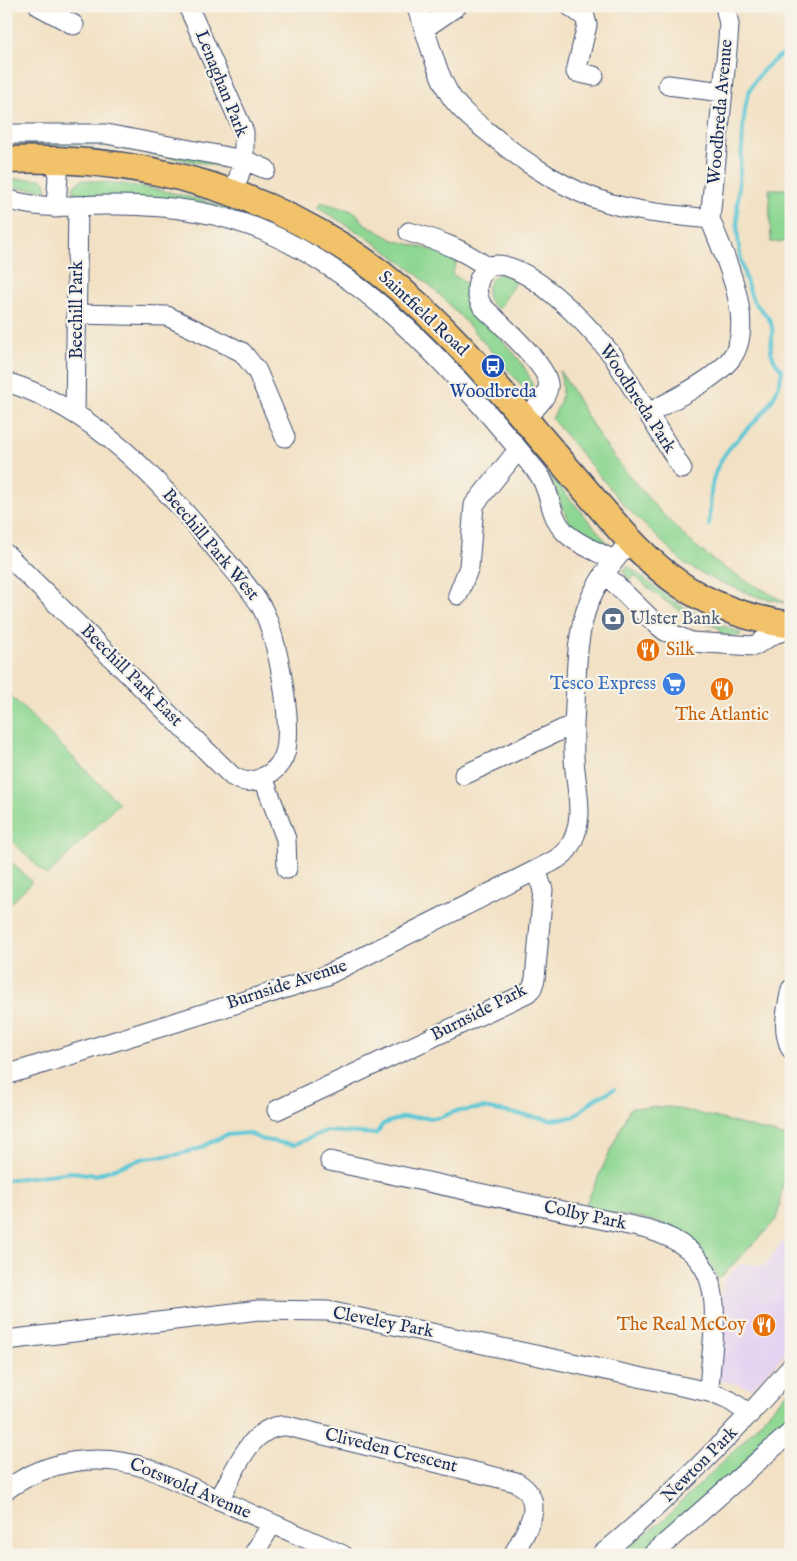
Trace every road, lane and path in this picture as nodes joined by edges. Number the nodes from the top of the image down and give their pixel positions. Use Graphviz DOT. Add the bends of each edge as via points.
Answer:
graph roads {
  1 [pos="38,6"];
  2 [pos="188,6"];
  3 [pos="416,6"];
  4 [pos="457,6"];
  5 [pos="570,6"];
  6 [pos="725,6"];
  7 [pos="74,25"];
  8 [pos="425,28"];
  9 [pos="594,76"];
  10 [pos="668,85"];
  11 [pos="723,92"];
  12 [pos="6,134"];
  13 [pos="59,159"];
  14 [pos="6,160"];
  15 [pos="244,160"];
  16 [pos="266,169"];
  17 [pos="234,192"];
  18 [pos="6,199"];
  19 [pos="78,207"];
  20 [pos="56,208"];
  21 [pos="710,219"];
  22 [pos="408,232"];
  23 [pos="487,267"];
  24 [pos="76,314"];
  25 [pos="6,382"];
  26 [pos="75,413"];
  27 [pos="649,414"];
  28 [pos="524,418"];
  29 [pos="285,437"];
  30 [pos="518,450"];
  31 [pos="682,469"];
  32 [pos="6,554"];
  33 [pos="616,558"];
  34 [pos="458,595"];
  35 [pos="756,619"];
  36 [pos="791,627"];
  37 [pos="743,646"];
  38 [pos="574,724"];
  39 [pos="464,775"];
  40 [pos="263,777"];
  41 [pos="287,869"];
  42 [pos="536,870"];
  43 [pos="791,989"];
  44 [pos="791,1049"];
  45 [pos="6,1075"];
  46 [pos="277,1110"];
  47 [pos="330,1161"];
  48 [pos="6,1340"];
  49 [pos="791,1367"];
  50 [pos="709,1392"];
  51 [pos="750,1414"];
  52 [pos="791,1432"];
  53 [pos="6,1490"];
  54 [pos="219,1500"];
  55 [pos="272,1524"];
  56 [pos="254,1555"];
  57 [pos="343,1555"];
  58 [pos="513,1555"];
  59 [pos="601,1555"];
  60 [pos="652,1555"];
  1 -- 7 [label="street"];
  2 -- 15 [label="street, Lenaghan Park" via="240,122 246,142"];
  3 -- 8 [label="street"];
  4 -- 8 [label="street"];
  5 -- 9 [label="street" via="585,17 586,25 576,72"];
  6 -- 11 [label="street, Woodbreda Avenue" via="729,24"];
  8 -- 21 [label="street" via="452,98 516,155 539,170 607,203"];
  10 -- 11 [label="street"];
  11 -- 21 [label="street, Woodbreda Avenue"];
  12 -- 15 [label="street" via="106,134"];
  13 -- 14 [label="highway, Saintfield Road"];
  13 -- 17 [label="highway, Saintfield Road" via="130,166 193,179"];
  13 -- 20 [label="street"];
  15 -- 16 [label="street"];
  15 -- 17 [label="street, Lenaghan Park"];
  17 -- 28 [label="highway, Saintfield Road" via="326,236 390,282 459,345"];
  18 -- 20 [label="street, Saintfield Road"];
  19 -- 20 [label="street, Saintfield Road"];
  19 -- 24 [label="street, Beechill Park"];
  19 -- 30 [label="street, Saintfield Road" via="127,206 214,215 267,233 295,247 356,285 413,333 458,378"];
  21 -- 27 [label="street" via="741,312 739,346 730,361 716,373"];
  22 -- 23 [label="street" via="440,240"];
  23 -- 27 [label="street, Woodbreda Park" via="502,264 523,272 551,293 601,341"];
  23 -- 28 [label="street" via="481,274 477,296 482,306 547,376 549,387 544,398"];
  24 -- 26 [label="street, Beechill Park"];
  24 -- 29 [label="street" via="167,316 242,352 257,371"];
  25 -- 26 [label="street, Beechill Park West"];
  26 -- 40 [label="street, Beechill Park West" via="144,468 205,535 263,609 276,642 287,734 285,755 276,770"];
  27 -- 31 [label="street, Woodbreda Park"];
  28 -- 33 [label="highway, Saintfield Road"];
  30 -- 33 [label="street, Saintfield Road" via="540,476 564,532"];
  30 -- 34 [label="street" via="474,505 469,567"];
  32 -- 40 [label="street, Beechill Park East" via="232,776 244,782"];
  33 -- 35 [label="highway, Saintfield Road" via="652,563 682,586 725,608"];
  33 -- 37 [label="street, Saintfield Road" via="654,622 665,631 691,642"];
  33 -- 38 [label="street" via="589,602 582,625"];
  35 -- 36 [label="highway, Saintfield Road"];
  35 -- 37 [label="street"];
  36 -- 37 [label="street, Saintfield Road" via="754,646"];
  38 -- 39 [label="street"];
  38 -- 42 [label="street" via="580,805 578,823 567,850"];
  40 -- 41 [label="street" via="286,839"];
  42 -- 45 [label="street, Burnside Avenue" via="325,976"];
  42 -- 46 [label="street, Burnside Park" via="543,890 532,988"];
  43 -- 44 [label="street" via="784,1022"];
  47 -- 50 [label="street, Colby Park" via="647,1229 676,1239 702,1265 714,1292"];
  48 -- 50 [label="street, Cleveley Park" via="259,1310 328,1311"];
  49 -- 51 [label="street, Newton Park"];
  50 -- 51 [label="street, Cleveley Park"];
  51 -- 59 [label="street, Newton Park" via="691,1476"];
  52 -- 60 [label="street"];
  53 -- 54 [label="street, Cotswold Avenue" via="30,1474 47,1468 103,1459 137,1465"];
  54 -- 55 [label="street, Cotswold Avenue"];
  54 -- 58 [label="street, Cliveden Crescent" via="256,1437 271,1427 287,1426 516,1482 525,1487 534,1505 533,1513"];
  55 -- 56 [label="street"];
  55 -- 57 [label="street, Cotswold Avenue"];
}
